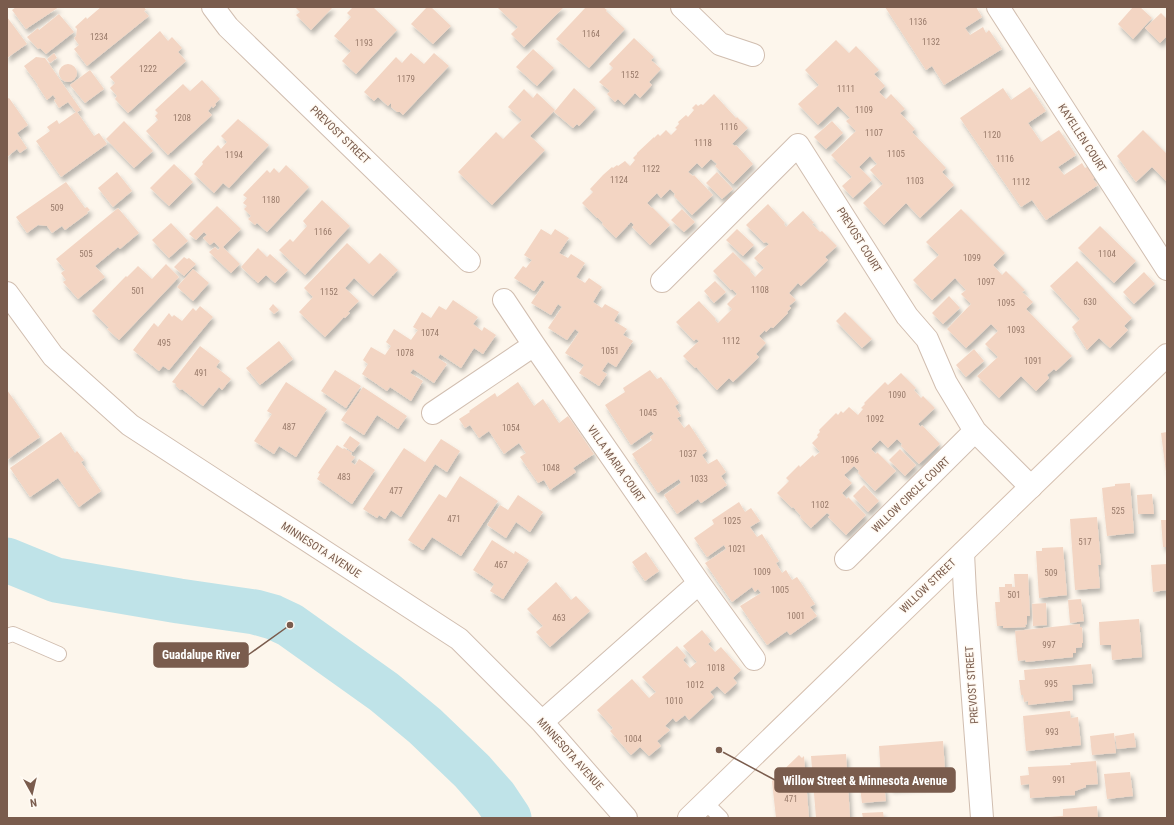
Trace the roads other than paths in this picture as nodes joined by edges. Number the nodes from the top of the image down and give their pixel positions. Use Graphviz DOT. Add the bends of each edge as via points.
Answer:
graph roads {
  1 [pos="213,7"];
  2 [pos="682,7"];
  3 [pos="998,7"];
  4 [pos="753,55"];
  5 [pos="469,261"];
  6 [pos="1167,269"];
  7 [pos="662,281"];
  8 [pos="7,293"];
  9 [pos="504,300"];
  10 [pos="534,345"];
  11 [pos="1167,355"];
  12 [pos="433,413"];
  13 [pos="975,431"];
  14 [pos="1031,487"];
  15 [pos="963,553"];
  16 [pos="846,558"];
  17 [pos="699,583"];
  18 [pos="7,636"];
  19 [pos="59,654"];
  20 [pos="754,659"];
  21 [pos="542,722"];
  22 [pos="705,802"];
  23 [pos="626,818"];
  24 [pos="689,818"];
  25 [pos="721,818"];
  26 [pos="982,818"];
  1 -- 5 [label="street, PREVOST STREET" via="228,27"];
  2 -- 4 [label="street" via="720,44"];
  3 -- 6 [label="street, KAYELLEN COURT"];
  7 -- 13 [label="street, PREVOST COURT" via="798,145 907,316 928,339 946,383"];
  8 -- 21 [label="street, MINNESOTA AVENUE" via="53,356 130,425 459,639"];
  9 -- 10 [label="street, VILLA MARIA COURT"];
  10 -- 12 [label="street"];
  10 -- 17 [label="street, VILLA MARIA COURT"];
  11 -- 14 [label="street, WILLOW STREET"];
  13 -- 14 [label="street, PREVOST COURT"];
  13 -- 16 [label="street, WILLOW CIRCLE COURT"];
  14 -- 15 [label="street, WILLOW STREET"];
  15 -- 22 [label="street, WILLOW STREET"];
  15 -- 26 [label="street, PREVOST STREET"];
  17 -- 20 [label="street, VILLA MARIA COURT"];
  17 -- 21 [label="street"];
  18 -- 19 [label="lane" via="13,634"];
  21 -- 23 [label="street, MINNESOTA AVENUE"];
  22 -- 24 [label="street, WILLOW STREET"];
  22 -- 25 [label="lane"];
}
